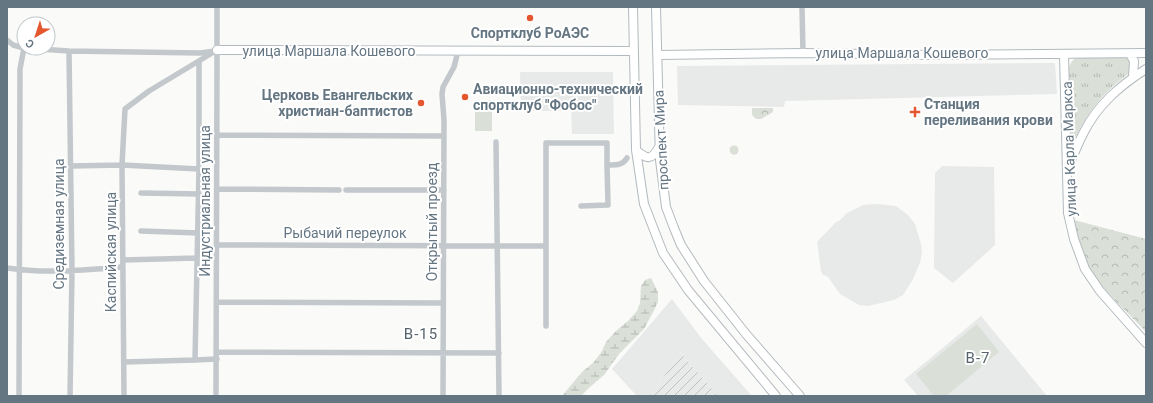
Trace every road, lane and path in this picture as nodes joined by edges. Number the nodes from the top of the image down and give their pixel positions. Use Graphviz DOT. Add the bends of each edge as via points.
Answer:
graph roads {
  1 [pos="217,7"];
  2 [pos="633,7"];
  3 [pos="656,7"];
  4 [pos="802,7"];
  5 [pos="7,40"];
  6 [pos="16,46"];
  7 [pos="56,50"];
  8 [pos="69,51"];
  9 [pos="217,51"];
  10 [pos="458,52"];
  11 [pos="634,52"];
  12 [pos="803,53"];
  13 [pos="1146,54"];
  14 [pos="1064,55"];
  15 [pos="1130,55"];
  16 [pos="22,56"];
  17 [pos="658,56"];
  18 [pos="199,61"];
  19 [pos="1146,69"];
  20 [pos="1133,77"];
  21 [pos="217,135"];
  22 [pos="444,136"];
  23 [pos="496,142"];
  24 [pos="659,147"];
  25 [pos="636,150"];
  26 [pos="628,158"];
  27 [pos="122,165"];
  28 [pos="607,165"];
  29 [pos="71,166"];
  30 [pos="1067,168"];
  31 [pos="199,169"];
  32 [pos="217,189"];
  33 [pos="339,190"];
  34 [pos="346,190"];
  35 [pos="444,190"];
  36 [pos="141,193"];
  37 [pos="199,194"];
  38 [pos="582,206"];
  39 [pos="141,231"];
  40 [pos="198,233"];
  41 [pos="217,245"];
  42 [pos="444,246"];
  43 [pos="497,246"];
  44 [pos="545,246"];
  45 [pos="197,258"];
  46 [pos="124,260"];
  47 [pos="123,267"];
  48 [pos="7,268"];
  49 [pos="20,270"];
  50 [pos="72,271"];
  51 [pos="217,302"];
  52 [pos="443,303"];
  53 [pos="546,326"];
  54 [pos="1146,340"];
  55 [pos="1146,343"];
  56 [pos="217,352"];
  57 [pos="443,353"];
  58 [pos="499,353"];
  59 [pos="217,359"];
  60 [pos="195,360"];
  61 [pos="124,362"];
  62 [pos="19,396"];
  63 [pos="70,396"];
  64 [pos="124,396"];
  65 [pos="216,396"];
  66 [pos="443,396"];
  67 [pos="499,396"];
  68 [pos="776,396"];
  69 [pos="800,396"];
  1 -- 9 [label="street, Индустриальная улица"];
  2 -- 11 [label="street, проспект Мира"];
  3 -- 17 [label="street, проспект Мира"];
  4 -- 12 [label="street"];
  5 -- 6 [label="street"];
  7 -- 8 [label="street, улица Маршала Кошевого"];
  8 -- 9 [label="street, улица Маршала Кошевого"];
  8 -- 29 [label="street, Средиземная улица"];
  9 -- 10 [label="street, улица Маршала Кошевого"];
  9 -- 18 [label="street"];
  9 -- 21 [label="street, Индустриальная улица"];
  10 -- 11 [label="street, улица Маршала Кошевого"];
  10 -- 22 [label="street, Открытый проезд" via="454,67 443,87"];
  11 -- 25 [label="street, проспект Мира"];
  12 -- 14 [label="street, улица Маршала Кошевого"];
  12 -- 17 [label="street, улица Маршала Кошевого"];
  13 -- 15 [label="street, улица Маршала Кошевого"];
  14 -- 15 [label="street, улица Маршала Кошевого"];
  14 -- 17 [label="street"];
  14 -- 30 [label="street, улица Карла Маркса"];
  15 -- 20 [label="street" via="1134,61"];
  16 -- 49 [label="street" via="20,69"];
  17 -- 24 [label="street, проспект Мира"];
  18 -- 27 [label="street, Каспийская улица" via="149,91 125,109"];
  18 -- 31 [label="street"];
  19 -- 20 [label="street"];
  20 -- 30 [label="street" via="1101,106 1085,130"];
  21 -- 22 [label="street"];
  21 -- 32 [label="street, Индустриальная улица"];
  22 -- 35 [label="street, Открытый проезд"];
  23 -- 43 [label="street"];
  24 -- 25 [label="street" via="655,155 648,158"];
  24 -- 69 [label="street, проспект Мира" via="666,207 681,245 704,281"];
  25 -- 68 [label="street, проспект Мира" via="644,204 663,253 688,290"];
  26 -- 28 [label="street" via="618,165"];
  27 -- 29 [label="street"];
  27 -- 31 [label="street"];
  27 -- 46 [label="street, Каспийская улица"];
  28 -- 38 [label="street" via="608,205"];
  28 -- 44 [label="street" via="607,143 546,143"];
  29 -- 50 [label="street, Средиземная улица"];
  30 -- 54 [label="street, улица Карла Маркса" via="1069,212 1075,239 1087,269 1101,289"];
  30 -- 55 [label="street" via="1068,213 1085,269 1100,291"];
  31 -- 37 [label="street"];
  32 -- 33 [label="street"];
  32 -- 41 [label="street, Индустриальная улица"];
  34 -- 35 [label="street"];
  35 -- 42 [label="street, Открытый проезд"];
  36 -- 37 [label="street"];
  37 -- 40 [label="street"];
  39 -- 40 [label="street"];
  40 -- 45 [label="street"];
  41 -- 42 [label="street, Рыбачий переулок"];
  41 -- 51 [label="street, Индустриальная улица"];
  42 -- 43 [label="street, Рыбачий переулок"];
  42 -- 52 [label="street, Открытый проезд"];
  43 -- 44 [label="street, Рыбачий переулок"];
  43 -- 58 [label="street"];
  44 -- 53 [label="street"];
  45 -- 46 [label="street"];
  45 -- 60 [label="street"];
  46 -- 47 [label="street, Каспийская улица"];
  47 -- 50 [label="street"];
  47 -- 61 [label="street, Каспийская улица"];
  48 -- 49 [label="street"];
  49 -- 50 [label="street"];
  49 -- 62 [label="street"];
  50 -- 63 [label="street, Средиземная улица"];
  51 -- 52 [label="street"];
  51 -- 56 [label="street, Индустриальная улица"];
  52 -- 57 [label="street, Открытый проезд"];
  56 -- 57 [label="street"];
  56 -- 59 [label="street, Индустриальная улица"];
  57 -- 58 [label="street"];
  57 -- 66 [label="street, Открытый проезд"];
  58 -- 67 [label="street"];
  59 -- 60 [label="street"];
  59 -- 65 [label="street, Индустриальная улица"];
  60 -- 61 [label="street"];
  61 -- 64 [label="street, Каспийская улица"];
}
